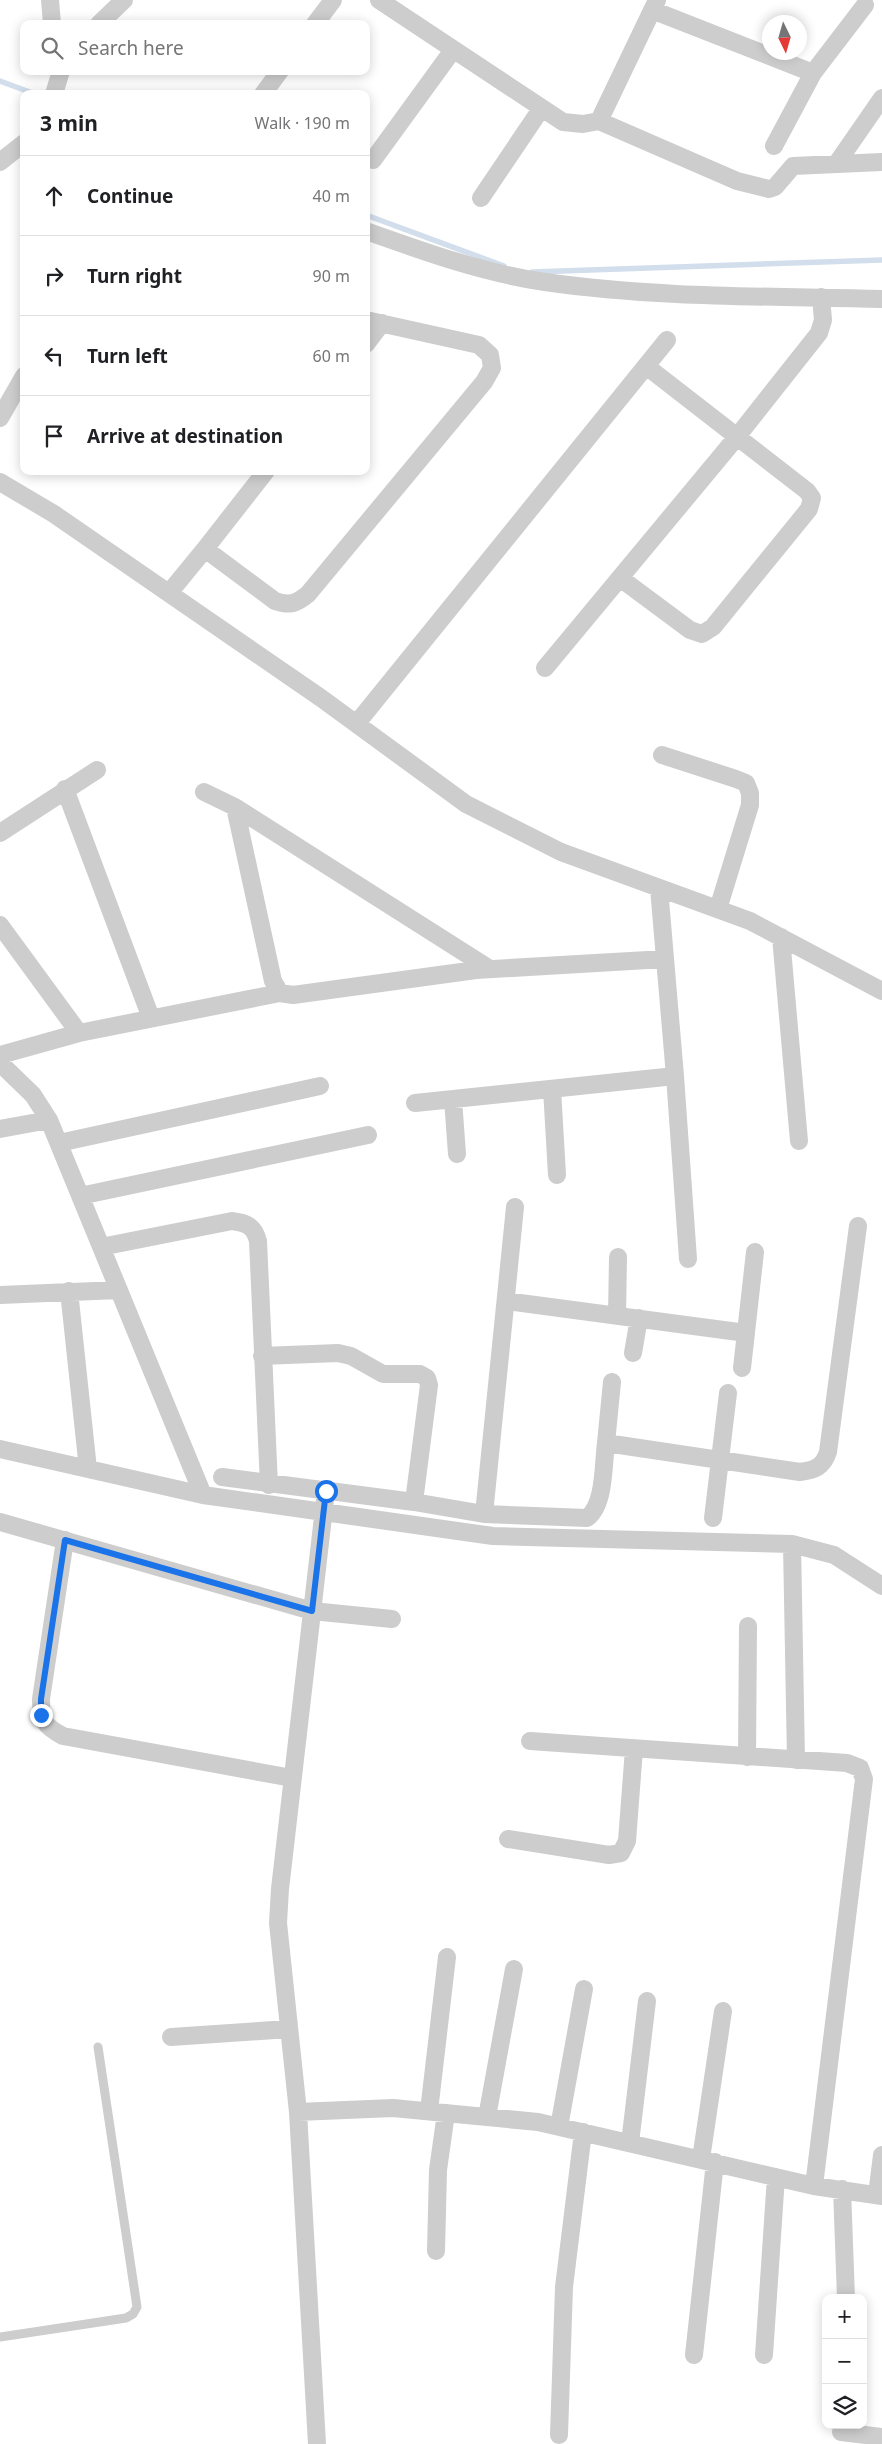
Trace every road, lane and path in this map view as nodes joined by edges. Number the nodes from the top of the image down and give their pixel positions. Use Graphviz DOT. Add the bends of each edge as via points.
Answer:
graph roads {
  1 [pos="50,0"];
  2 [pos="124,0"];
  3 [pos="333,0"];
  4 [pos="379,0"];
  5 [pos="655,5"];
  6 [pos="866,5"];
  7 [pos="52,20"];
  8 [pos="103,20"];
  9 [pos="318,20"];
  10 [pos="453,50"];
  11 [pos="813,73"];
  12 [pos="60,75"];
  13 [pos="277,75"];
  14 [pos="55,90"];
  15 [pos="266,90"];
  16 [pos="882,98"];
  17 [pos="541,109"];
  18 [pos="599,121"];
  19 [pos="20,146"];
  20 [pos="774,146"];
  21 [pos="373,160"];
  22 [pos="0,162"];
  23 [pos="882,162"];
  24 [pos="838,163"];
  25 [pos="481,198"];
  26 [pos="370,233"];
  27 [pos="821,298"];
  28 [pos="882,299"];
  29 [pos="374,322"];
  30 [pos="667,340"];
  31 [pos="646,366"];
  32 [pos="20,383"];
  33 [pos="0,418"];
  34 [pos="736,438"];
  35 [pos="263,475"];
  36 [pos="0,482"];
  37 [pos="205,549"];
  38 [pos="620,578"];
  39 [pos="169,593"];
  40 [pos="546,668"];
  41 [pos="357,723"];
  42 [pos="662,755"];
  43 [pos="97,770"];
  44 [pos="65,789"];
  45 [pos="204,792"];
  46 [pos="235,807"];
  47 [pos="0,833"];
  48 [pos="659,888"];
  49 [pos="718,909"];
  50 [pos="0,925"];
  51 [pos="781,937"];
  52 [pos="665,959"];
  53 [pos="490,969"];
  54 [pos="882,991"];
  55 [pos="280,993"];
  56 [pos="151,1018"];
  57 [pos="80,1034"];
  58 [pos="0,1055"];
  59 [pos="0,1063"];
  60 [pos="675,1076"];
  61 [pos="320,1086"];
  62 [pos="552,1089"];
  63 [pos="453,1099"];
  64 [pos="415,1103"];
  65 [pos="49,1120"];
  66 [pos="0,1129"];
  67 [pos="368,1135"];
  68 [pos="799,1141"];
  69 [pos="59,1143"];
  70 [pos="458,1154"];
  71 [pos="557,1175"];
  72 [pos="80,1196"];
  73 [pos="515,1207"];
  74 [pos="858,1226"];
  75 [pos="101,1247"];
  76 [pos="755,1252"];
  77 [pos="618,1257"];
  78 [pos="688,1258"];
  79 [pos="119,1290"];
  80 [pos="69,1291"];
  81 [pos="0,1295"];
  82 [pos="506,1301"];
  83 [pos="617,1316"];
  84 [pos="639,1318"];
  85 [pos="746,1332"];
  86 [pos="633,1352"];
  87 [pos="262,1356"];
  88 [pos="742,1368"];
  89 [pos="612,1382"];
  90 [pos="728,1393"];
  91 [pos="606,1443"];
  92 [pos="0,1449"];
  93 [pos="720,1460"];
  94 [pos="88,1470"];
  95 [pos="222,1477"];
  96 [pos="269,1484"];
  97 [pos="326,1491"];
  98 [pos="203,1496"];
  99 [pos="414,1502"];
  100 [pos="323,1514"];
  101 [pos="484,1514"];
  102 [pos="713,1518"];
  103 [pos="0,1522"];
  104 [pos="65,1540"];
  105 [pos="792,1544"];
  106 [pos="882,1586"];
  107 [pos="312,1611"];
  108 [pos="392,1620"];
  109 [pos="748,1626"];
  110 [pos="530,1741"];
  111 [pos="634,1749"];
  112 [pos="748,1757"];
  113 [pos="796,1760"];
  114 [pos="292,1778"];
  115 [pos="508,1839"];
  116 [pos="447,1956"];
  117 [pos="514,1969"];
  118 [pos="584,1989"];
  119 [pos="646,2001"];
  120 [pos="723,2010"];
  121 [pos="289,2029"];
  122 [pos="171,2037"];
  123 [pos="98,2047"];
  124 [pos="298,2112"];
  125 [pos="437,2112"];
  126 [pos="487,2117"];
  127 [pos="559,2127"];
  128 [pos="584,2132"];
  129 [pos="630,2143"];
  130 [pos="882,2155"];
  131 [pos="708,2161"];
  132 [pos="776,2177"];
  133 [pos="814,2186"];
  134 [pos="842,2189"];
  135 [pos="879,2195"];
  136 [pos="436,2251"];
  137 [pos="846,2294"];
  138 [pos="0,2337"];
  139 [pos="694,2355"];
  140 [pos="764,2356"];
  141 [pos="841,2434"];
  142 [pos="559,2435"];
  143 [pos="882,2437"];
  144 [pos="317,2444"];
  1 -- 7 [label="street"];
  2 -- 8 [label="street"];
  3 -- 9 [label="street"];
  4 -- 10 [label="street"];
  5 -- 11 [label="street"];
  5 -- 18 [label="street"];
  6 -- 11 [label="street"];
  10 -- 17 [label="street"];
  10 -- 21 [label="street"];
  11 -- 20 [label="street"];
  12 -- 14 [label="street"];
  13 -- 15 [label="street"];
  16 -- 24 [label="street"];
  17 -- 18 [label="street" via="563,122 583,124"];
  17 -- 25 [label="street"];
  18 -- 24 [label="street" via="737,181 769,189 775,187 793,166"];
  19 -- 22 [label="street"];
  23 -- 24 [label="street"];
  26 -- 27 [label="street" via="447,259 544,282 633,292"];
  27 -- 28 [label="street"];
  27 -- 34 [label="street" via="823,320 819,333"];
  29 -- 37 [label="street" via="479,346 490,355 492,368 484,382 298,602 286,605 274,601"];
  30 -- 31 [label="street"];
  31 -- 34 [label="street"];
  31 -- 41 [label="street"];
  32 -- 33 [label="street"];
  34 -- 38 [label="street"];
  34 -- 38 [label="street" via="812,498 810,509 713,627 702,634 690,630"];
  35 -- 37 [label="street"];
  36 -- 39 [label="street" via="54,514"];
  37 -- 39 [label="street"];
  38 -- 40 [label="street"];
  39 -- 41 [label="street"];
  41 -- 48 [label="street" via="466,804 561,852"];
  42 -- 49 [label="street" via="741,781 750,793 750,805"];
  43 -- 44 [label="street"];
  44 -- 47 [label="street"];
  44 -- 56 [label="street"];
  45 -- 46 [label="street"];
  46 -- 53 [label="street"];
  46 -- 55 [label="street" via="273,981"];
  48 -- 49 [label="street"];
  48 -- 52 [label="street"];
  49 -- 51 [label="street"];
  50 -- 57 [label="street"];
  51 -- 54 [label="street"];
  51 -- 68 [label="street"];
  52 -- 53 [label="street"];
  52 -- 60 [label="street"];
  53 -- 55 [label="street" via="293,995"];
  55 -- 56 [label="street"];
  56 -- 57 [label="street"];
  57 -- 58 [label="street"];
  59 -- 65 [label="street" via="33,1095"];
  60 -- 62 [label="street"];
  60 -- 78 [label="street"];
  61 -- 69 [label="street"];
  62 -- 63 [label="street"];
  62 -- 71 [label="street"];
  63 -- 64 [label="street"];
  63 -- 70 [label="street"];
  65 -- 66 [label="street"];
  65 -- 69 [label="street"];
  67 -- 72 [label="street"];
  69 -- 72 [label="street"];
  72 -- 75 [label="street"];
  73 -- 82 [label="street"];
  74 -- 93 [label="street" via="828,1452 824,1462 816,1470 800,1472"];
  75 -- 79 [label="street"];
  75 -- 87 [label="street" via="232,1221 246,1223 255,1230 258,1241"];
  76 -- 85 [label="street"];
  77 -- 83 [label="street"];
  79 -- 80 [label="street"];
  79 -- 98 [label="street"];
  80 -- 81 [label="street"];
  80 -- 94 [label="street"];
  82 -- 83 [label="street"];
  82 -- 101 [label="street"];
  83 -- 84 [label="street"];
  84 -- 85 [label="street"];
  84 -- 86 [label="street"];
  85 -- 88 [label="street"];
  87 -- 96 [label="street"];
  87 -- 99 [label="street" via="338,1353 351,1356 383,1374 420,1374 427,1378 429,1385"];
  89 -- 91 [label="street"];
  90 -- 93 [label="street"];
  91 -- 93 [label="street"];
  91 -- 101 [label="street" via="599,1502 594,1513 587,1518"];
  92 -- 94 [label="street"];
  93 -- 102 [label="street"];
  94 -- 98 [label="street"];
  95 -- 96 [label="street"];
  96 -- 97 [label="street"];
  97 -- 99 [label="street"];
  97 -- 100 [label="street"];
  98 -- 100 [label="street"];
  99 -- 101 [label="street"];
  100 -- 105 [label="street" via="493,1536"];
  100 -- 107 [label="street"];
  103 -- 104 [label="street"];
  104 -- 107 [label="street"];
  104 -- 114 [label="street" via="41,1699 41,1715 48,1728 63,1736"];
  105 -- 106 [label="street" via="834,1555"];
  105 -- 113 [label="street"];
  107 -- 108 [label="street"];
  107 -- 114 [label="street"];
  109 -- 112 [label="street"];
  110 -- 111 [label="street"];
  111 -- 112 [label="street"];
  111 -- 115 [label="street" via="627,1841 621,1853 609,1855"];
  112 -- 113 [label="street"];
  113 -- 133 [label="street" via="847,1763 860,1768 864,1779"];
  114 -- 121 [label="street" via="278,1924"];
  116 -- 125 [label="street"];
  117 -- 126 [label="street"];
  118 -- 127 [label="street"];
  119 -- 129 [label="street"];
  120 -- 131 [label="street"];
  121 -- 122 [label="street"];
  121 -- 124 [label="street"];
  123 -- 138 [label="lane" via="137,2307 126,2318"];
  124 -- 125 [label="street" via="394,2108"];
  124 -- 144 [label="street"];
  125 -- 126 [label="street"];
  125 -- 136 [label="street"];
  126 -- 127 [label="street"];
  127 -- 128 [label="street"];
  128 -- 129 [label="street"];
  128 -- 142 [label="street" via="564,2287"];
  129 -- 131 [label="street"];
  130 -- 135 [label="street"];
  131 -- 132 [label="street"];
  131 -- 139 [label="street"];
  132 -- 133 [label="street"];
  132 -- 140 [label="street"];
  133 -- 134 [label="street"];
  134 -- 135 [label="street"];
  134 -- 137 [label="street"];
  141 -- 143 [label="street"];
}
